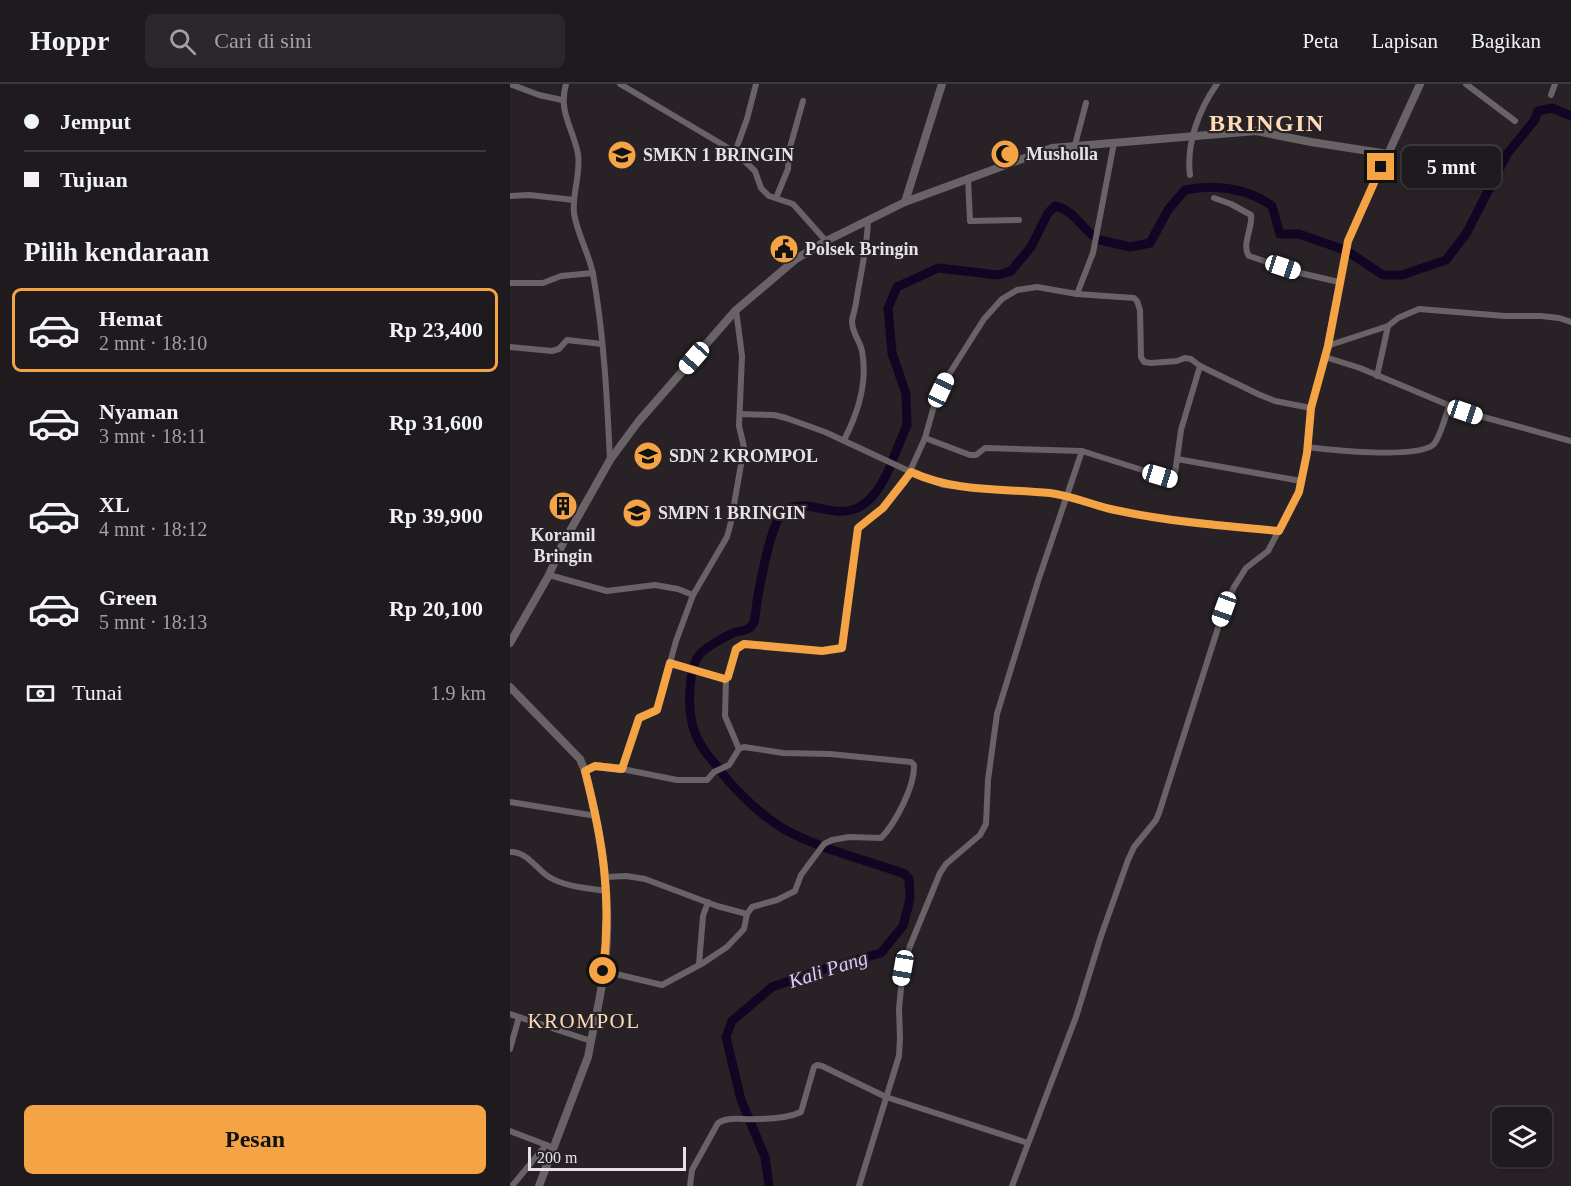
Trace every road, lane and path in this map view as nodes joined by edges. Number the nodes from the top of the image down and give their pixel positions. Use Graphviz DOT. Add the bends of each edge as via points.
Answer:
graph roads {
  1 [pos="510,84"];
  2 [pos="566,84"];
  3 [pos="620,84"];
  4 [pos="756,84"];
  5 [pos="942,84"];
  6 [pos="1217,84"];
  7 [pos="1420,84"];
  8 [pos="1466,84"];
  9 [pos="1555,84"];
  10 [pos="1551,95"];
  11 [pos="562,100"];
  12 [pos="803,101"];
  13 [pos="1086,103"];
  14 [pos="1515,121"];
  15 [pos="1192,136"];
  16 [pos="1114,143"];
  17 [pos="1075,145"];
  18 [pos="735,152"];
  19 [pos="1388,154"];
  20 [pos="1190,175"];
  21 [pos="968,178"];
  22 [pos="510,196"];
  23 [pos="776,198"];
  24 [pos="1214,198"];
  25 [pos="574,200"];
  26 [pos="905,202"];
  27 [pos="1019,220"];
  28 [pos="868,222"];
  29 [pos="826,241"];
  30 [pos="593,273"];
  31 [pos="1339,282"];
  32 [pos="510,283"];
  33 [pos="1077,294"];
  34 [pos="736,310"];
  35 [pos="1571,322"];
  36 [pos="1388,326"];
  37 [pos="602,344"];
  38 [pos="1328,346"];
  39 [pos="510,347"];
  40 [pos="1325,357"];
  41 [pos="1200,366"];
  42 [pos="1377,376"];
  43 [pos="1449,406"];
  44 [pos="1311,408"];
  45 [pos="740,414"];
  46 [pos="925,438"];
  47 [pos="844,440"];
  48 [pos="1571,441"];
  49 [pos="1307,447"];
  50 [pos="1082,451"];
  51 [pos="1177,459"];
  52 [pos="610,460"];
  53 [pos="911,472"];
  54 [pos="1301,480"];
  55 [pos="1068,496"];
  56 [pos="1279,531"];
  57 [pos="549,575"];
  58 [pos="693,595"];
  59 [pos="510,643"];
  60 [pos="670,663"];
  61 [pos="726,679"];
  62 [pos="510,687"];
  63 [pos="738,749"];
  64 [pos="622,769"];
  65 [pos="585,771"];
  66 [pos="510,802"];
  67 [pos="596,816"];
  68 [pos="510,852"];
  69 [pos="606,877"];
  70 [pos="605,891"];
  71 [pos="708,902"];
  72 [pos="747,914"];
  73 [pos="699,964"];
  74 [pos="603,971"];
  75 [pos="510,1014"];
  76 [pos="519,1017"];
  77 [pos="591,1041"];
  78 [pos="510,1049"];
  79 [pos="886,1097"];
  80 [pos="510,1131"];
  81 [pos="1028,1143"];
  82 [pos="550,1147"];
  83 [pos="512,1186"];
  84 [pos="539,1186"];
  85 [pos="690,1186"];
  86 [pos="859,1186"];
  87 [pos="1012,1186"];
  1 -- 11 [label="street"];
  2 -- 11 [label="street"];
  3 -- 18 [label="street"];
  4 -- 18 [label="street"];
  5 -- 26 [label="street"];
  6 -- 15 [label="street"];
  7 -- 19 [label="street"];
  8 -- 14 [label="street"];
  9 -- 10 [label="street"];
  11 -- 25 [label="street" via="578,152"];
  12 -- 23 [label="street" via="788,169"];
  13 -- 17 [label="street"];
  15 -- 16 [label="street"];
  15 -- 19 [label="street" via="1256,131"];
  15 -- 20 [label="street"];
  16 -- 17 [label="street"];
  16 -- 33 [label="street" via="1093,253"];
  17 -- 21 [label="street" via="1052,148"];
  18 -- 23 [label="street" via="755,171 761,188"];
  19 -- 31 [label="street" via="1348,241"];
  21 -- 26 [label="street"];
  21 -- 27 [label="street" via="970,221"];
  22 -- 25 [label="street"];
  23 -- 29 [label="street" via="793,204"];
  24 -- 31 [label="street" via="1251,215 1246,249 1249,256"];
  25 -- 30 [label="street" via="575,216"];
  26 -- 28 [label="street"];
  28 -- 29 [label="street"];
  28 -- 47 [label="street" via="852,318 862,348 863,383"];
  29 -- 34 [label="street" via="796,259"];
  30 -- 32 [label="street" via="561,276 548,283"];
  30 -- 37 [label="street"];
  31 -- 38 [label="street"];
  33 -- 41 [label="street" via="1134,298 1140,310 1144,362 1177,362 1185,358"];
  33 -- 46 [label="street" via="1026,287 1002,299 984,319 946,379"];
  34 -- 45 [label="street" via="742,356"];
  34 -- 52 [label="street" via="638,422"];
  35 -- 36 [label="street" via="1541,316 1419,309"];
  36 -- 38 [label="street"];
  36 -- 42 [label="street"];
  37 -- 39 [label="street" via="567,339 552,351"];
  37 -- 52 [label="street"];
  38 -- 40 [label="street"];
  40 -- 42 [label="street"];
  40 -- 44 [label="street"];
  41 -- 44 [label="street" via="1275,401"];
  41 -- 51 [label="street" via="1181,430"];
  42 -- 43 [label="street"];
  43 -- 48 [label="street"];
  43 -- 49 [label="street" via="1436,440 1428,447 1378,452"];
  44 -- 49 [label="street"];
  45 -- 47 [label="street" via="774,415"];
  45 -- 58 [label="street" via="744,447 730,522 723,544"];
  46 -- 50 [label="street" via="970,455 985,448"];
  46 -- 53 [label="street"];
  47 -- 53 [label="street"];
  49 -- 54 [label="street"];
  50 -- 51 [label="street" via="1174,480"];
  50 -- 55 [label="street"];
  51 -- 54 [label="street"];
  52 -- 57 [label="street"];
  53 -- 55 [label="street" via="960,487"];
  53 -- 61 [label="street" via="883,508 858,528 842,648 822,651 744,644 736,649"];
  54 -- 56 [label="street"];
  55 -- 56 [label="street" via="1145,516"];
  55 -- 79 [label="street" via="997,714 984,829 940,873 910,946 901,981 899,1056"];
  56 -- 81 [label="street" via="1268,550 1239,577 1224,609 1159,813 1128,860 1076,1017"];
  57 -- 58 [label="street" via="607,591 655,585"];
  57 -- 59 [label="street"];
  58 -- 60 [label="street"];
  60 -- 61 [label="street"];
  60 -- 64 [label="street" via="657,710 639,718"];
  61 -- 63 [label="street" via="724,716"];
  62 -- 65 [label="street" via="579,759"];
  63 -- 64 [label="street" via="729,765 707,780 676,780"];
  63 -- 72 [label="street" via="863,756 911,762 915,768 908,792 881,838 849,837 824,844 801,875 795,891 752,907"];
  64 -- 65 [label="street" via="595,766"];
  65 -- 67 [label="street"];
  66 -- 67 [label="street"];
  67 -- 69 [label="street"];
  68 -- 70 [label="street" via="524,855 561,883"];
  69 -- 70 [label="street"];
  69 -- 71 [label="street" via="645,879"];
  70 -- 74 [label="street" via="607,938"];
  71 -- 72 [label="street"];
  71 -- 73 [label="street"];
  72 -- 73 [label="street" via="744,929 727,947"];
  73 -- 74 [label="street" via="662,985"];
  74 -- 77 [label="street"];
  75 -- 76 [label="street"];
  76 -- 77 [label="street"];
  76 -- 78 [label="street"];
  77 -- 82 [label="street"];
  79 -- 81 [label="street"];
  79 -- 85 [label="street" via="817,1065 801,1112 729,1119 715,1126 692,1170"];
  79 -- 86 [label="street"];
  80 -- 82 [label="street"];
  81 -- 87 [label="street"];
  82 -- 83 [label="street"];
  82 -- 84 [label="street"];
}
